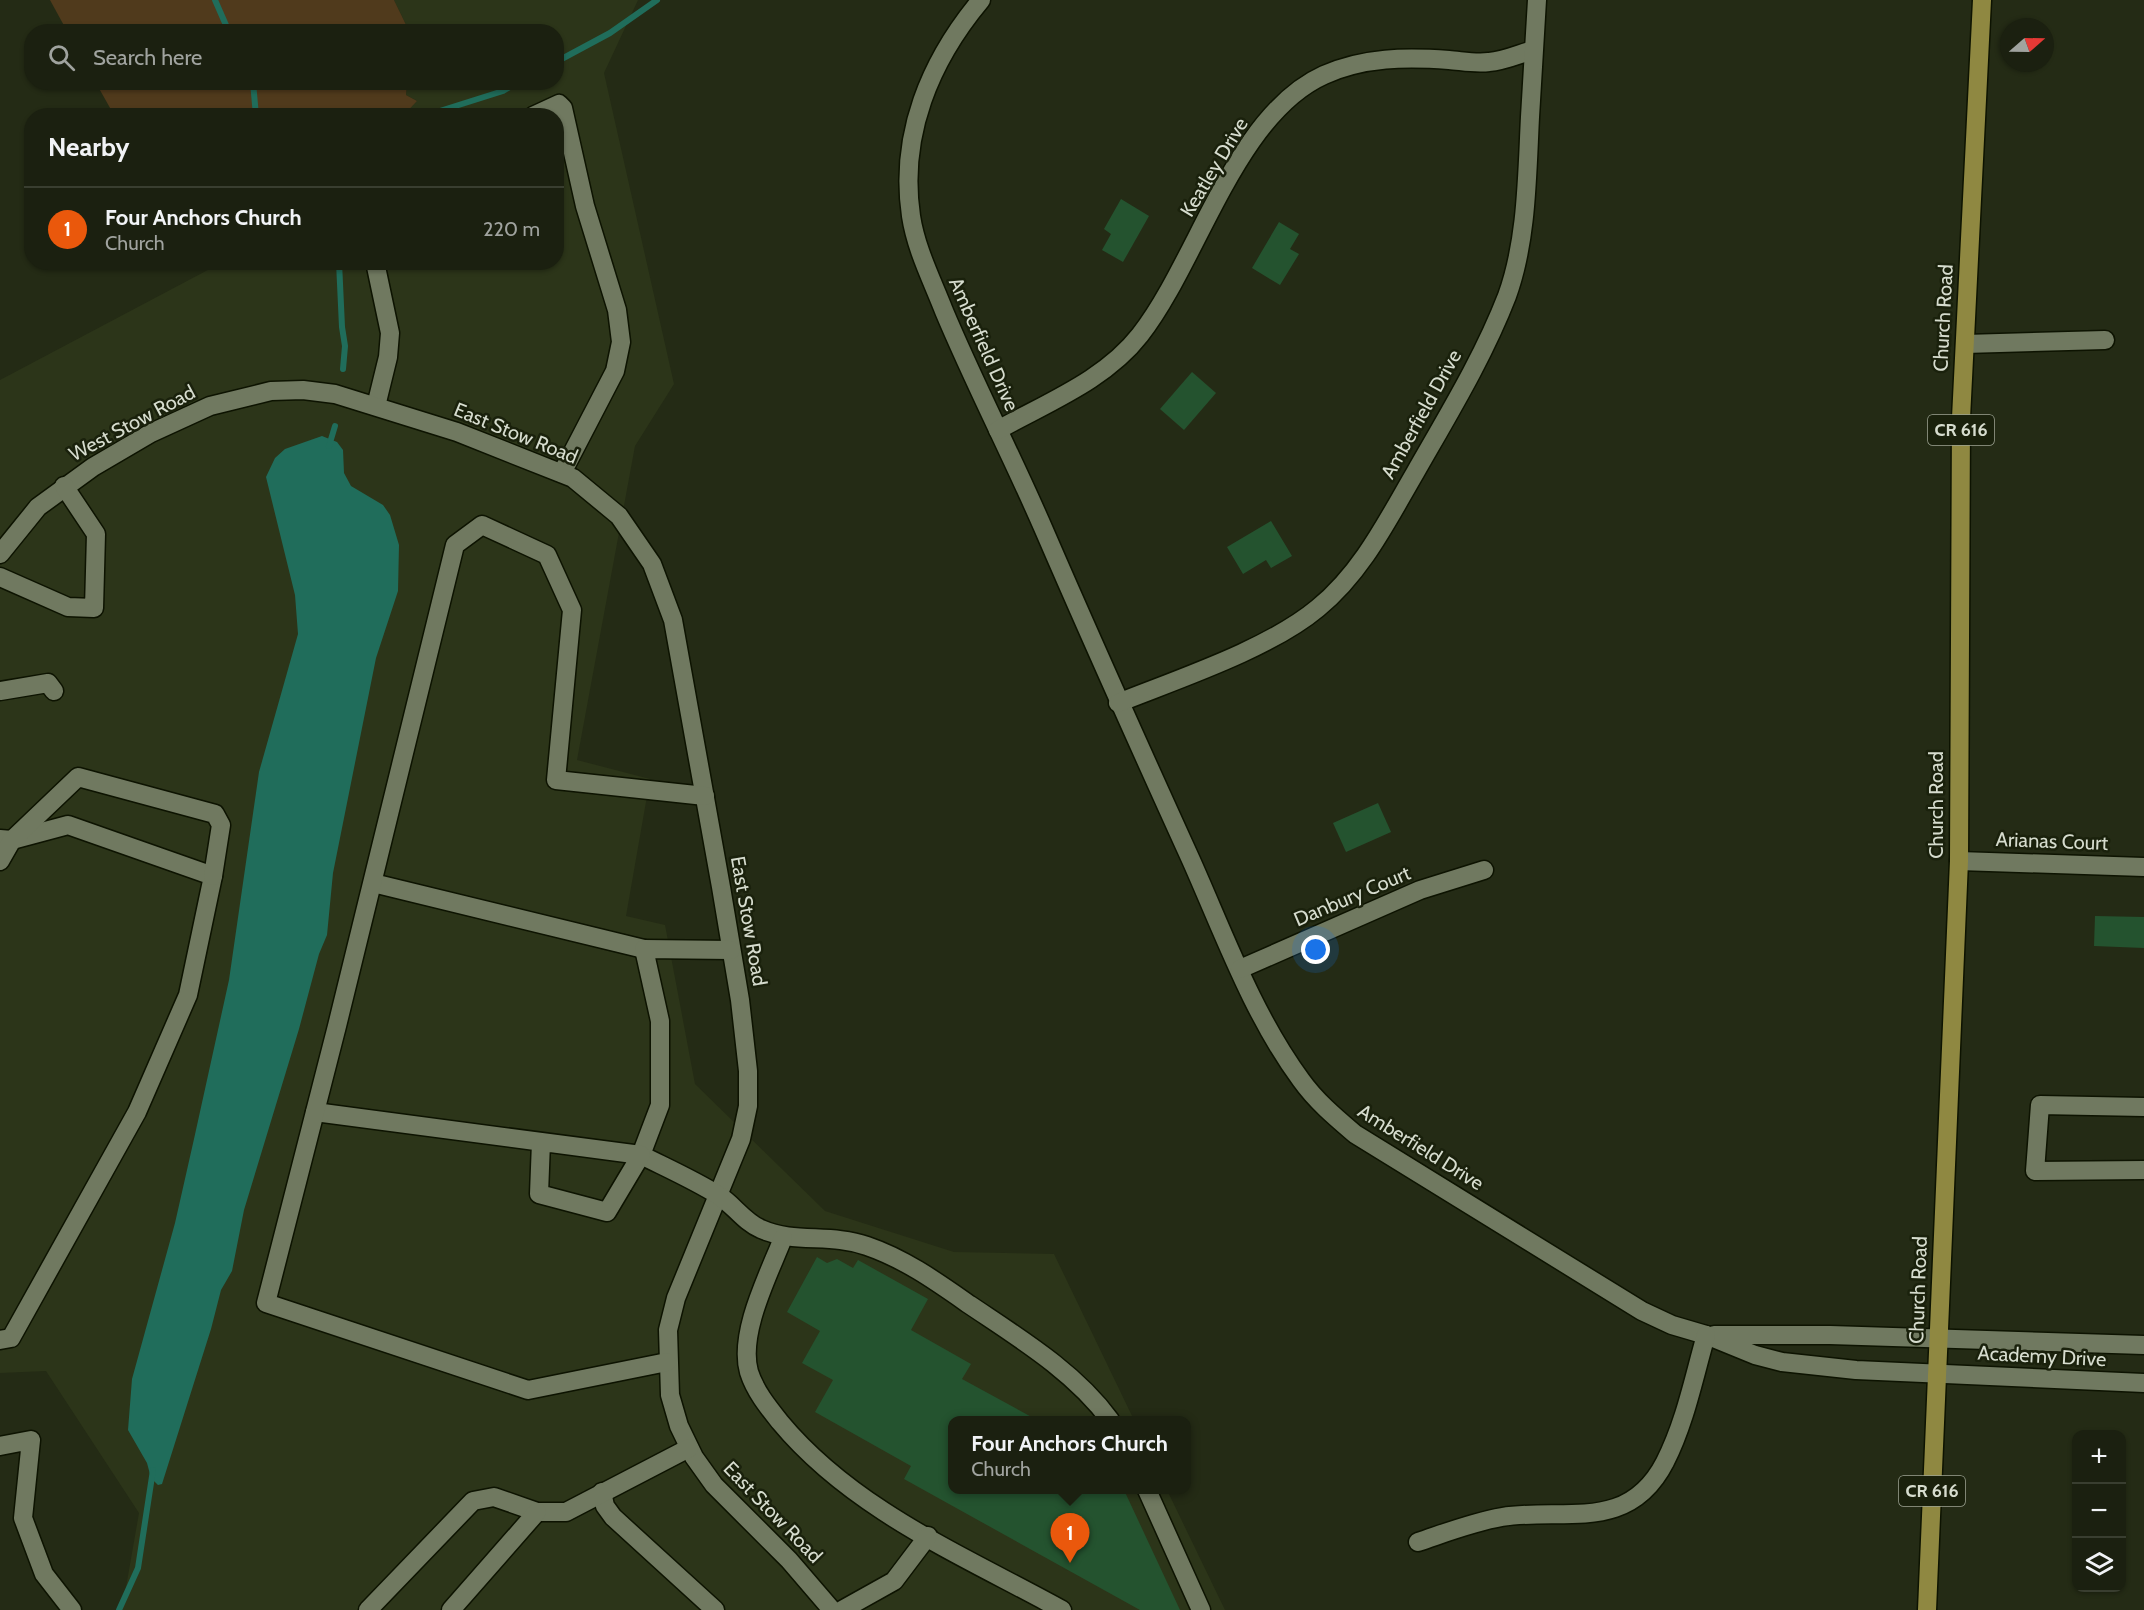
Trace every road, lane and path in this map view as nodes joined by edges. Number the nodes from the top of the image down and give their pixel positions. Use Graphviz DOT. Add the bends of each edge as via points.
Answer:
graph roads {
  1 [pos="981,0"];
  2 [pos="1537,0"];
  3 [pos="1982,0"];
  4 [pos="1533,51"];
  5 [pos="548,108"];
  6 [pos="563,108"];
  7 [pos="564,112"];
  8 [pos="377,270"];
  9 [pos="2105,340"];
  10 [pos="1965,344"];
  11 [pos="316,392"];
  12 [pos="376,406"];
  13 [pos="998,430"];
  14 [pos="562,473"];
  15 [pos="64,486"];
  16 [pos="0,554"];
  17 [pos="0,577"];
  18 [pos="0,691"];
  19 [pos="54,691"];
  20 [pos="1118,703"];
  21 [pos="705,796"];
  22 [pos="6,839"];
  23 [pos="0,861"];
  24 [pos="1959,861"];
  25 [pos="2144,867"];
  26 [pos="1484,870"];
  27 [pos="213,876"];
  28 [pos="373,883"];
  29 [pos="644,949"];
  30 [pos="731,950"];
  31 [pos="1240,969"];
  32 [pos="2144,1107"];
  33 [pos="315,1112"];
  34 [pos="541,1142"];
  35 [pos="641,1155"];
  36 [pos="2144,1170"];
  37 [pos="719,1195"];
  38 [pos="783,1238"];
  39 [pos="1706,1335"];
  40 [pos="1939,1339"];
  41 [pos="0,1340"];
  42 [pos="2144,1345"];
  43 [pos="667,1362"];
  44 [pos="1937,1373"];
  45 [pos="2144,1383"];
  46 [pos="1107,1416"];
  47 [pos="0,1446"];
  48 [pos="689,1448"];
  49 [pos="602,1492"];
  50 [pos="1148,1494"];
  51 [pos="537,1512"];
  52 [pos="928,1536"];
  53 [pos="1418,1542"];
  54 [pos="72,1610"];
  55 [pos="368,1610"];
  56 [pos="451,1610"];
  57 [pos="716,1610"];
  58 [pos="832,1610"];
  59 [pos="842,1610"];
  60 [pos="1062,1610"];
  61 [pos="1201,1610"];
  62 [pos="1927,1610"];
  1 -- 13 [label="street, Amberfield Drive" via="951,41 922,97 909,157 908,187 911,218 930,277"];
  2 -- 4 [label="street, Amberfield Drive"];
  3 -- 10 [label="main road, Church Road / CR 616"];
  4 -- 13 [label="street, Keatley Drive" via="1490,63 1381,59 1341,68 1306,85 1275,113 1245,152 1155,314 1125,352 1108,368"];
  4 -- 20 [label="street, Amberfield Drive" via="1526,185 1517,256 1507,295 1464,387 1368,552 1335,592 1297,622 1212,665"];
  5 -- 6 [label="street" via="559,104"];
  7 -- 14 [label="street" via="585,206 617,309 621,342 615,371"];
  8 -- 12 [label="street" via="390,333"];
  9 -- 10 [label="street"];
  10 -- 24 [label="main road, Church Road / CR 616" via="1961,418"];
  11 -- 12 [label="street, East Stow Road"];
  11 -- 15 [label="street, West Stow Road" via="271,391 210,406 141,439"];
  12 -- 14 [label="street, East Stow Road"];
  13 -- 20 [label="street, Amberfield Drive"];
  14 -- 21 [label="street, East Stow Road" via="619,516 652,564 673,620"];
  15 -- 16 [label="street, West Stow Road" via="38,507"];
  15 -- 17 [label="street" via="96,534 94,608 68,607"];
  18 -- 19 [label="street" via="48,683"];
  20 -- 31 [label="street, Amberfield Drive"];
  21 -- 28 [label="street" via="556,780 572,610 548,555 482,525 455,545"];
  21 -- 30 [label="street, East Stow Road"];
  22 -- 23 [label="street"];
  22 -- 27 [label="street" via="68,825"];
  22 -- 27 [label="street" via="78,777 215,814 221,825"];
  24 -- 25 [label="street, Arianas Court"];
  24 -- 40 [label="main road, Church Road / CR 616"];
  26 -- 31 [label="street, Danbury Court" via="1420,890"];
  27 -- 41 [label="street" via="188,995 137,1112 11,1338"];
  28 -- 29 [label="street"];
  28 -- 33 [label="street"];
  29 -- 30 [label="street"];
  29 -- 35 [label="street" via="660,1021 660,1105"];
  30 -- 37 [label="street, East Stow Road" via="745,1036 748,1106 741,1140"];
  31 -- 39 [label="street, Amberfield Drive" via="1264,1020 1303,1083 1354,1134 1611,1294 1672,1326"];
  32 -- 36 [label="street" via="2040,1105 2035,1171"];
  33 -- 34 [label="street"];
  33 -- 43 [label="street" via="266,1303 528,1390"];
  34 -- 35 [label="street"];
  34 -- 35 [label="street" via="539,1194 607,1212"];
  35 -- 37 [label="street"];
  37 -- 38 [label="street" via="758,1228"];
  37 -- 43 [label="street, East Stow Road" via="676,1298 668,1330"];
  38 -- 46 [label="street" via="829,1236 866,1245 906,1262 1049,1361"];
  38 -- 52 [label="street" via="749,1323 749,1371 765,1403 818,1464 890,1516"];
  39 -- 40 [label="street, Amberfield Drive"];
  39 -- 44 [label="street, Amberfield Drive" via="1782,1362"];
  39 -- 53 [label="street" via="1673,1444 1652,1482 1636,1496 1597,1514 1503,1517"];
  40 -- 42 [label="street, Academy Drive"];
  40 -- 44 [label="main road, Church Road / CR 616"];
  43 -- 48 [label="street, East Stow Road" via="670,1395"];
  44 -- 45 [label="street, Academy Drive"];
  44 -- 62 [label="main road, Church Road / CR 616"];
  47 -- 54 [label="street" via="31,1440 22,1518 44,1574"];
  48 -- 49 [label="street"];
  48 -- 58 [label="street, East Stow Road" via="714,1485 789,1560"];
  49 -- 51 [label="street" via="566,1512"];
  49 -- 57 [label="street" via="613,1517"];
  50 -- 61 [label="street"];
  51 -- 55 [label="street" via="494,1497 473,1501"];
  51 -- 56 [label="street"];
  52 -- 59 [label="street" via="894,1581"];
  52 -- 60 [label="street"];
}
